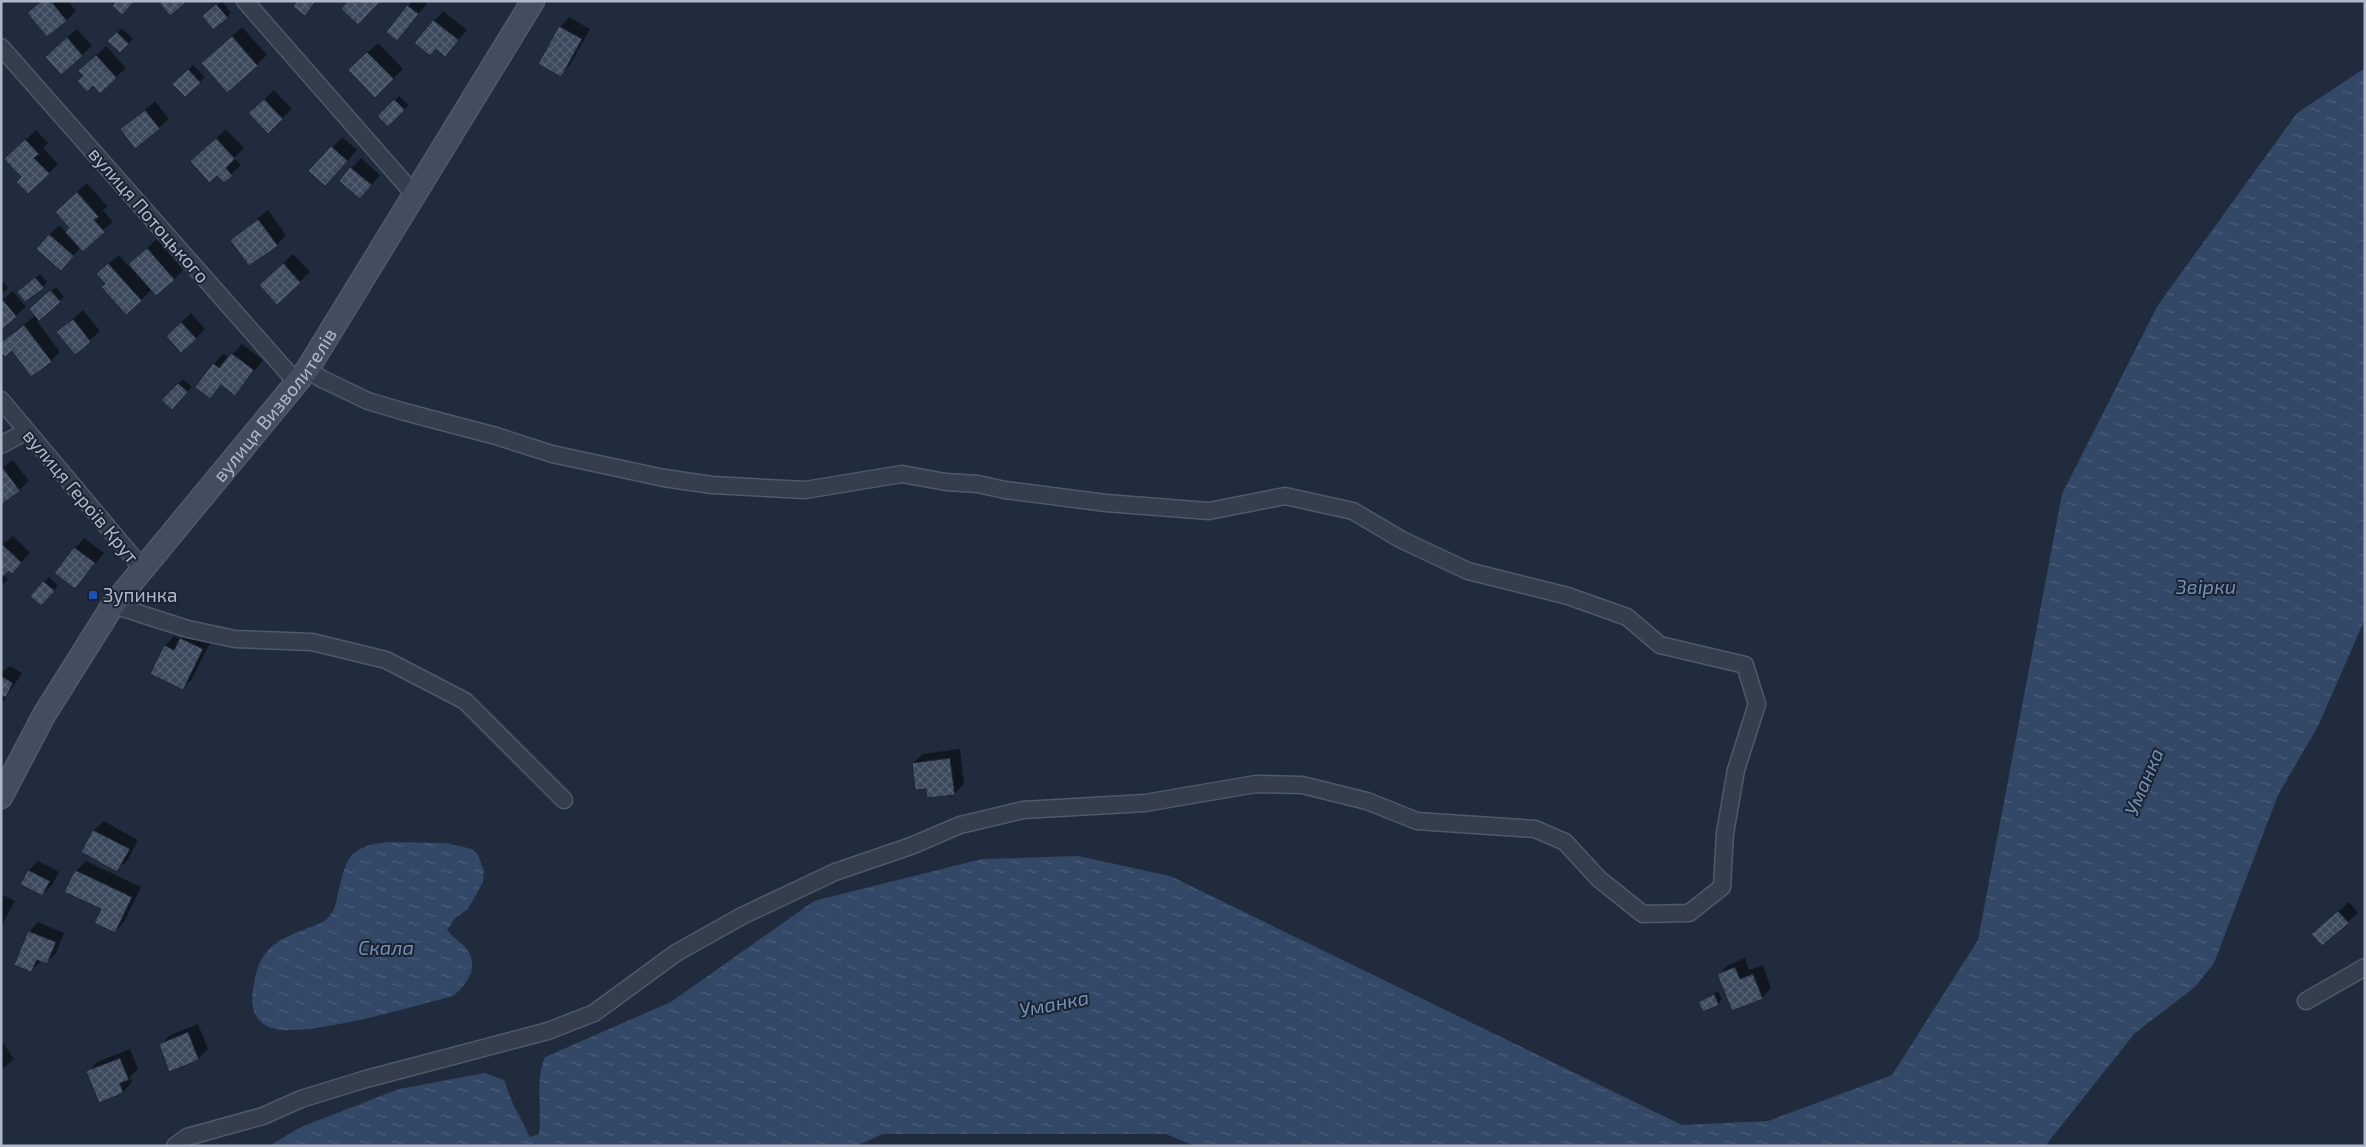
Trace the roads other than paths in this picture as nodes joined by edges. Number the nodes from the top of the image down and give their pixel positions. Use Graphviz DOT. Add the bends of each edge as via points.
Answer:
graph roads {
  1 [pos="245,1"];
  2 [pos="533,1"];
  3 [pos="1,47"];
  4 [pos="414,194"];
  5 [pos="302,377"];
  6 [pos="1,400"];
  7 [pos="27,431"];
  8 [pos="1,445"];
  9 [pos="142,568"];
  10 [pos="113,604"];
  11 [pos="1,797"];
  12 [pos="564,800"];
  13 [pos="2365,967"];
  14 [pos="2306,1001"];
  15 [pos="175,1146"];
  1 -- 4 [label="street"];
  2 -- 4 [label="main road, вулиця Визволителів"];
  3 -- 5 [label="street, вулиця Потоцького"];
  4 -- 5 [label="main road, вулиця Визволителів"];
  5 -- 9 [label="main road, вулиця Визволителів"];
  5 -- 15 [label="street, вулиця Потоцького" via="322,379 368,401 552,454 712,485 805,490 902,474 1106,503 1209,511 1285,496 1354,511 1402,540 1468,571 1568,596 1628,616 1660,645 1745,665 1757,704 1736,770 1725,833 1722,887 1689,913 1643,914 1599,879 1565,842 1535,830 1417,821 1367,802 1302,785 1256,784 1145,804 1023,810 960,825 835,872 742,916 676,953 594,1013 548,1031 301,1099 263,1116 187,1137"];
  6 -- 7 [label="street, вулиця Героїв Крут"];
  7 -- 8 [label="street"];
  7 -- 9 [label="street, вулиця Героїв Крут"];
  9 -- 10 [label="main road, вулиця Визволителів"];
  10 -- 11 [label="main road, вулиця Визволителів" via="53,700"];
  10 -- 12 [label="street" via="188,629 234,639 312,642 386,660 465,701"];
  13 -- 14 [label="street"];
}
